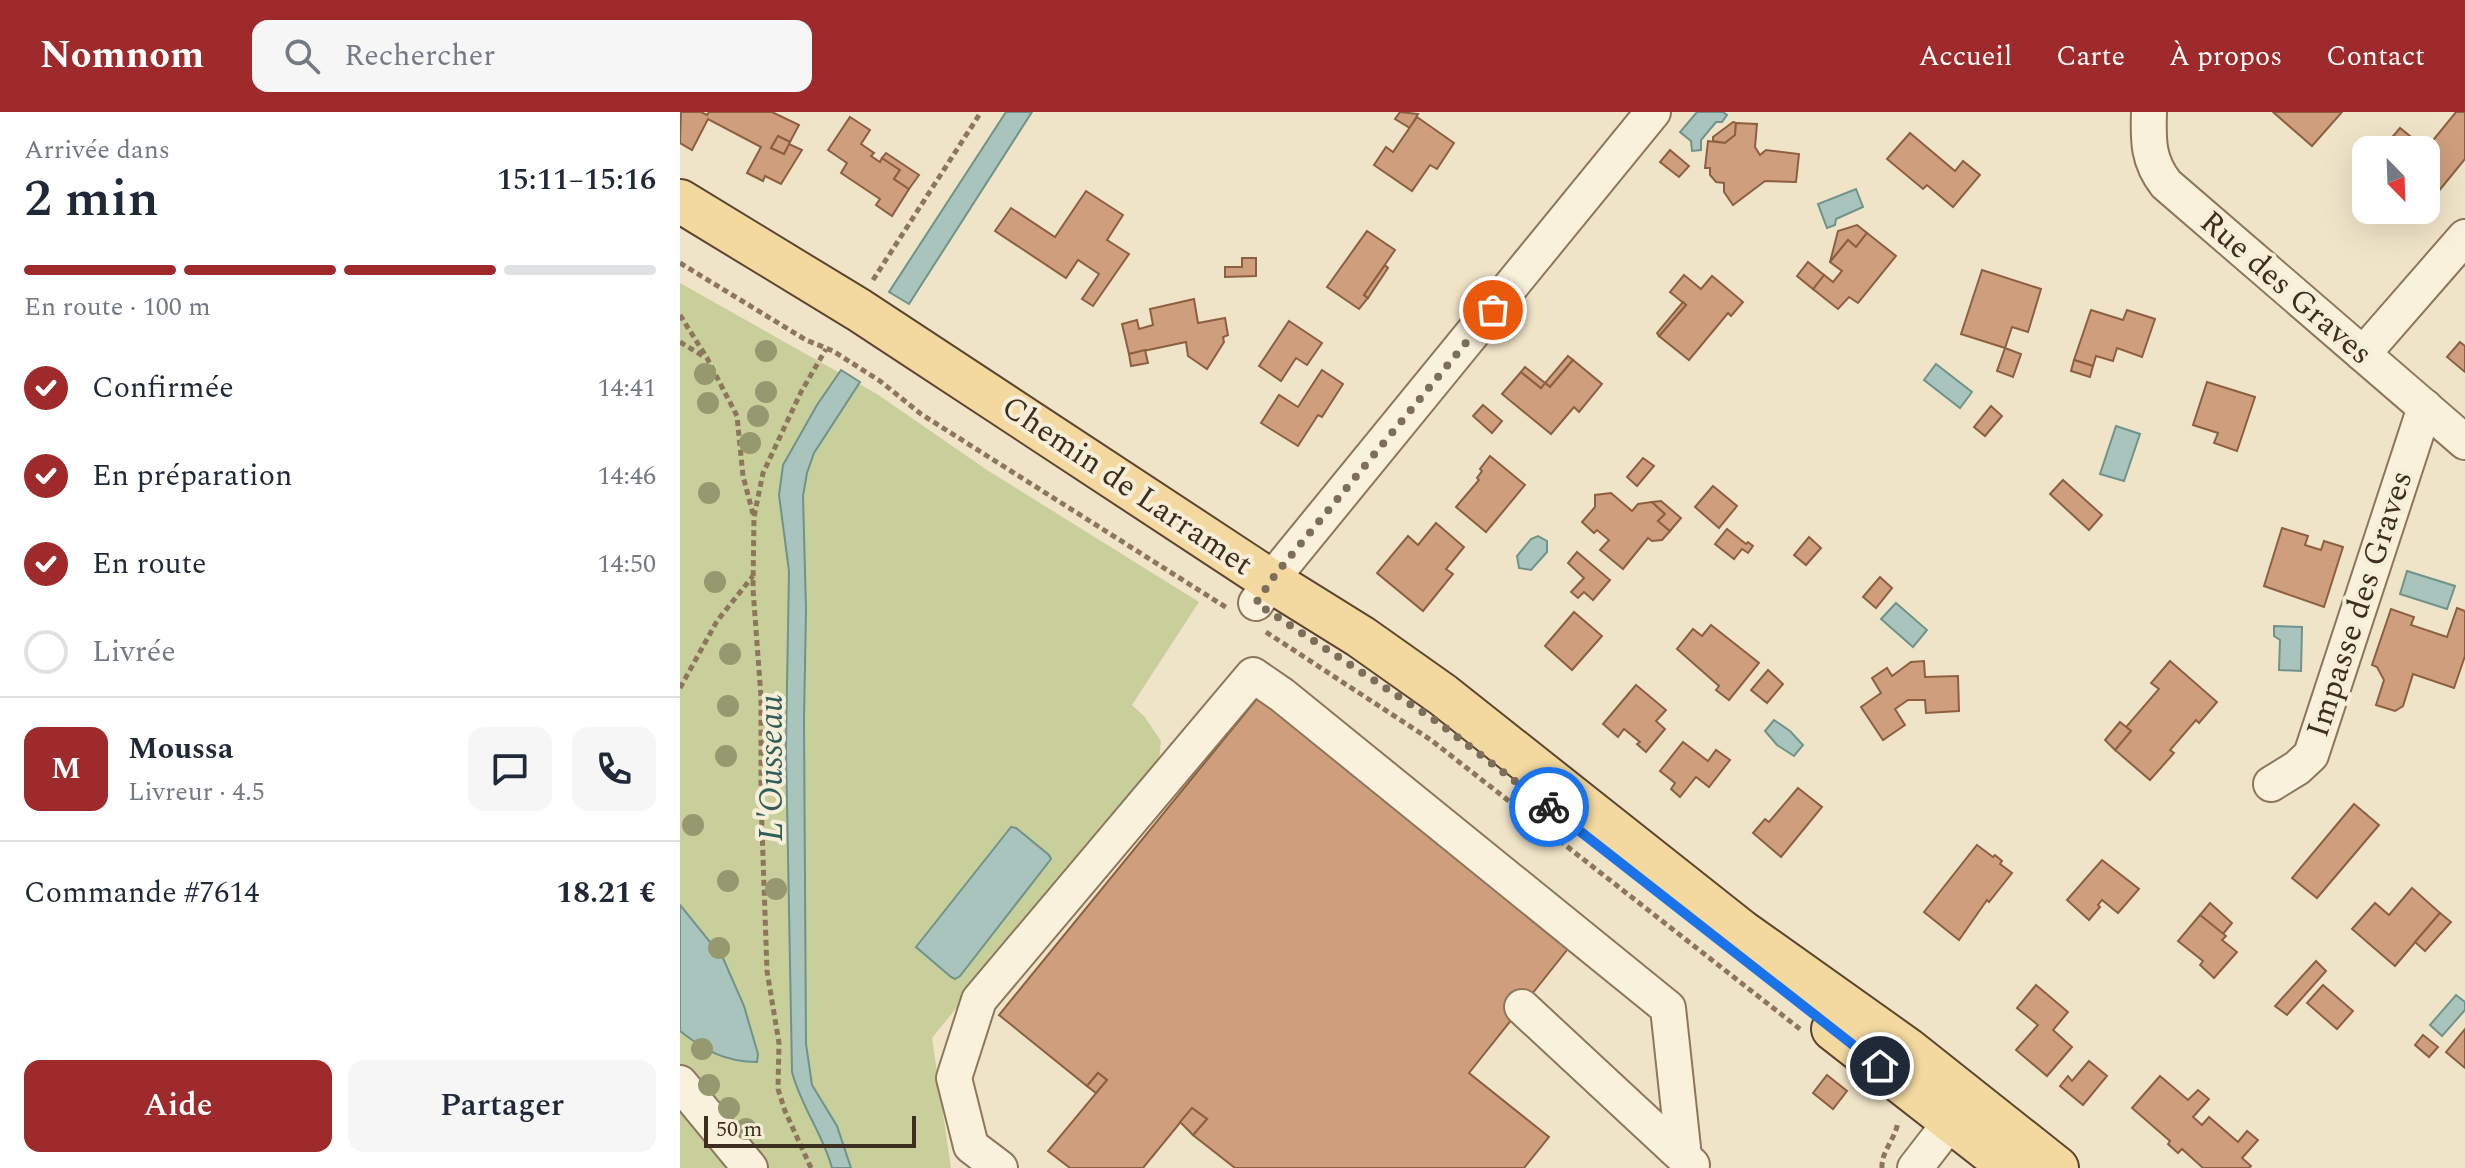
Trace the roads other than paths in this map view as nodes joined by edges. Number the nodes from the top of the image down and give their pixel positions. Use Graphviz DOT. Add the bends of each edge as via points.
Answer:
graph roads {
  1 [pos="1653,112"];
  2 [pos="2149,112"];
  3 [pos="680,201"];
  4 [pos="680,228"];
  5 [pos="2465,237"];
  6 [pos="2363,354"];
  7 [pos="2425,407"];
  8 [pos="2465,442"];
  9 [pos="1255,606"];
  10 [pos="2271,784"];
  11 [pos="1522,1007"];
  12 [pos="680,1083"];
  13 [pos="1980,1137"];
  14 [pos="1690,1163"];
  15 [pos="750,1168"];
  16 [pos="1000,1168"];
  17 [pos="1915,1168"];
  18 [pos="2057,1168"];
  1 -- 9 [label="street"];
  2 -- 6 [label="street, Rue des Graves" via="2150,153 2166,184"];
  3 -- 9 [label="main road, Chemin de Larramet" via="910,343"];
  4 -- 9 [label="main road, Chemin de Larramet" via="951,392"];
  5 -- 6 [label="street"];
  6 -- 7 [label="street, Rue des Graves"];
  7 -- 8 [label="street, Rue des Graves"];
  7 -- 10 [label="street, Impasse des Graves" via="2311,755"];
  9 -- 13 [label="main road, Chemin de Larramet" via="1361,637 1443,695 1741,931 1907,1049"];
  11 -- 14 [label="street"];
  12 -- 15 [label="street"];
  13 -- 17 [label="street"];
  13 -- 18 [label="main road, Chemin de Larramet"];
  14 -- 16 [label="street" via="1668,1008 1253,675 979,1000 954,1078 971,1146"];
}
